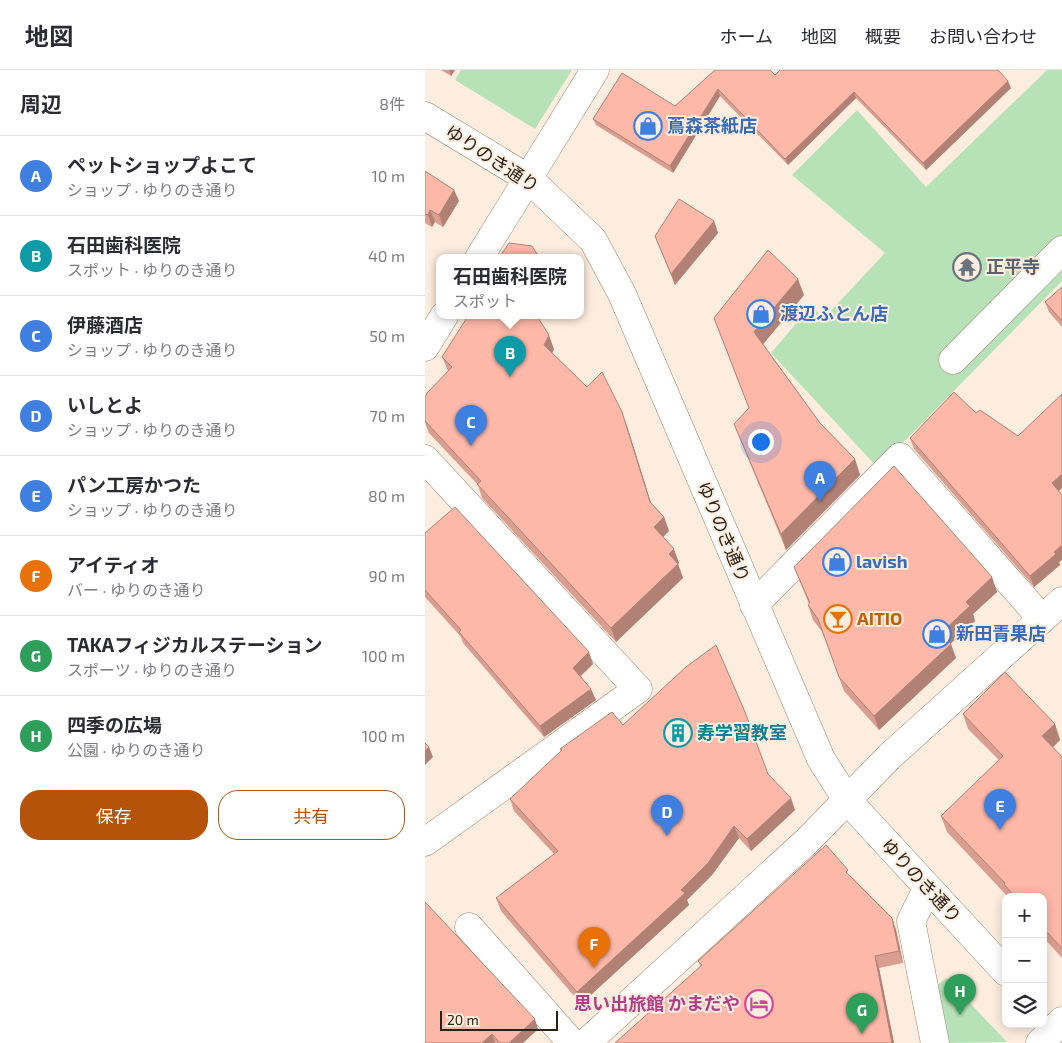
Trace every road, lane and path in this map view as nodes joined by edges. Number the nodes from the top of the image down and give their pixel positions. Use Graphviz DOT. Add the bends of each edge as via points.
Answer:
graph roads {
  1 [pos="595,70"];
  2 [pos="425,116"];
  3 [pos="529,179"];
  4 [pos="1062,250"];
  5 [pos="482,254"];
  6 [pos="442,319"];
  7 [pos="425,347"];
  8 [pos="953,360"];
  9 [pos="425,459"];
  10 [pos="1062,601"];
  11 [pos="754,605"];
  12 [pos="1042,619"];
  13 [pos="847,800"];
  14 [pos="425,842"];
  15 [pos="927,889"];
  16 [pos="469,927"];
  17 [pos="1002,968"];
  18 [pos="572,1043"];
  19 [pos="586,1043"];
  20 [pos="935,1043"];
  1 -- 3 [label="street"];
  2 -- 3 [label="street, ゆりのき通り"];
  3 -- 5 [label="street"];
  3 -- 11 [label="street, ゆりのき通り" via="593,240 622,294"];
  4 -- 8 [label="street"];
  6 -- 7 [label="street"];
  9 -- 14 [label="street" via="638,689"];
  10 -- 12 [label="street"];
  11 -- 12 [label="street" via="900,457"];
  11 -- 13 [label="street, ゆりのき通り" via="817,751"];
  12 -- 13 [label="street" via="890,756"];
  13 -- 15 [label="street, ゆりのき通り"];
  13 -- 19 [label="street"];
  15 -- 17 [label="street, ゆりのき通り"];
  15 -- 20 [label="street" via="911,922"];
  16 -- 18 [label="street"];
}
